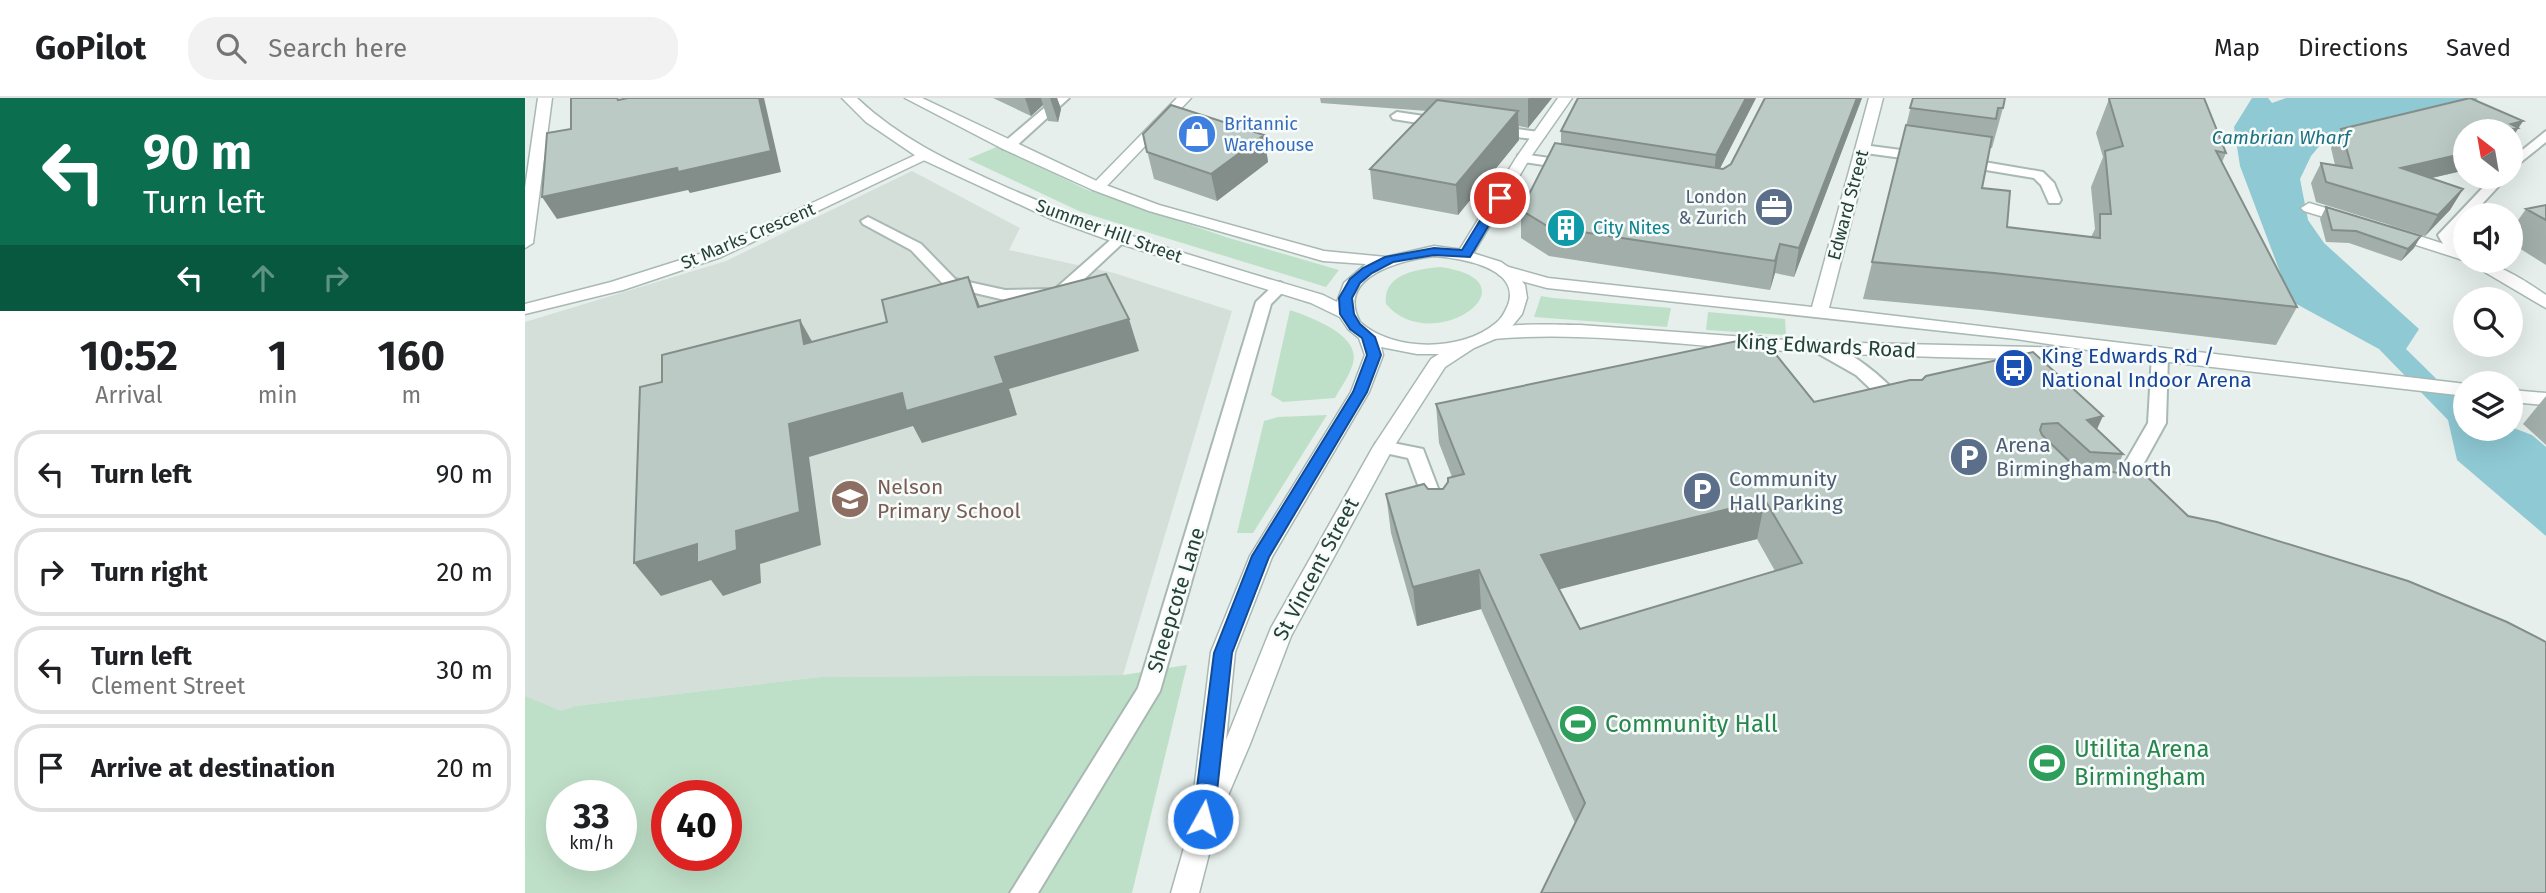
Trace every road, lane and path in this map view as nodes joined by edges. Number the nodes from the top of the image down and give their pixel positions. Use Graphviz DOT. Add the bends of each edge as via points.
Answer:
graph roads {
  1 [pos="545,98"];
  2 [pos="849,98"];
  3 [pos="912,98"];
  4 [pos="1063,98"];
  5 [pos="1184,98"];
  6 [pos="1565,98"];
  7 [pos="1876,98"];
  8 [pos="1397,116"];
  9 [pos="1461,125"];
  10 [pos="1487,129"];
  11 [pos="2546,135"];
  12 [pos="1539,136"];
  13 [pos="1008,146"];
  14 [pos="1863,149"];
  15 [pos="923,155"];
  16 [pos="2523,155"];
  17 [pos="1523,158"];
  18 [pos="1588,168"];
  19 [pos="1098,187"];
  20 [pos="2489,189"];
  21 [pos="2054,200"];
  22 [pos="2475,203"];
  23 [pos="2309,208"];
  24 [pos="868,221"];
  25 [pos="2453,227"];
  26 [pos="1120,239"];
  27 [pos="525,243"];
  28 [pos="2453,247"];
  29 [pos="2453,252"];
  30 [pos="1465,254"];
  31 [pos="1384,261"];
  32 [pos="1505,271"];
  33 [pos="2497,273"];
  34 [pos="1280,287"];
  35 [pos="2546,303"];
  36 [pos="525,309"];
  37 [pos="1820,311"];
  38 [pos="1347,314"];
  39 [pos="1493,334"];
  40 [pos="1369,337"];
  41 [pos="1467,344"];
  42 [pos="1818,346"];
  43 [pos="2159,355"];
  44 [pos="2453,388"];
  45 [pos="2523,397"];
  46 [pos="2546,399"];
  47 [pos="1904,412"];
  48 [pos="1383,447"];
  49 [pos="2100,502"];
  50 [pos="1440,520"];
  51 [pos="1203,819"];
  52 [pos="1023,893"];
  53 [pos="1185,893"];
  1 -- 27 [label="street"];
  2 -- 15 [label="street, Summer Hill Street"];
  3 -- 13 [label="street, Summer Hill Street"];
  4 -- 13 [label="lane"];
  5 -- 19 [label="street"];
  6 -- 12 [label="street"];
  7 -- 14 [label="street, Edward Street"];
  8 -- 9 [label="lane"];
  10 -- 12 [label="lane"];
  11 -- 16 [label="lane"];
  12 -- 17 [label="street"];
  13 -- 19 [label="street, Summer Hill Street"];
  14 -- 21 [label="lane" via="2026,172 2047,183"];
  14 -- 37 [label="street, Edward Street"];
  15 -- 26 [label="street, Summer Hill Street"];
  15 -- 36 [label="street, St Marks Crescent" via="715,254"];
  17 -- 18 [label="lane"];
  17 -- 30 [label="street"];
  19 -- 31 [label="street, Summer Hill Street" via="1154,208 1323,256"];
  20 -- 22 [label="lane"];
  23 -- 29 [label="street"];
  24 -- 26 [label="lane" via="916,247 950,283 1005,295 1059,294"];
  25 -- 28 [label="lane" via="2445,235"];
  26 -- 34 [label="street, Summer Hill Street"];
  30 -- 31 [label="street" via="1434,251"];
  30 -- 32 [label="street"];
  31 -- 38 [label="street" via="1354,281 1346,298"];
  32 -- 37 [label="street, King Edwards Road" via="1547,284"];
  32 -- 39 [label="street" via="1519,297 1514,314"];
  33 -- 35 [label="street"];
  34 -- 38 [label="street, Summer Hill Street"];
  34 -- 52 [label="lane, Sheepcote Lane" via="1264,302 1149,691"];
  37 -- 43 [label="street, King Edwards Road"];
  38 -- 40 [label="street"];
  39 -- 41 [label="street"];
  39 -- 42 [label="street, King Edwards Road" via="1583,331"];
  40 -- 41 [label="street" via="1415,350"];
  40 -- 51 [label="street, St Vincent Street" via="1374,355 1360,392 1261,556 1223,653"];
  41 -- 48 [label="street, St Vincent Street" via="1437,363"];
  42 -- 43 [label="street, King Edwards Road"];
  42 -- 47 [label="lane" via="1859,367"];
  43 -- 44 [label="street, King Edwards Road"];
  43 -- 49 [label="lane" via="2157,423 2111,503"];
  45 -- 46 [label="street"];
  48 -- 50 [label="lane" via="1416,453"];
  48 -- 51 [label="street, St Vincent Street" via="1279,635"];
  51 -- 53 [label="street, St Vincent Street"];
}
